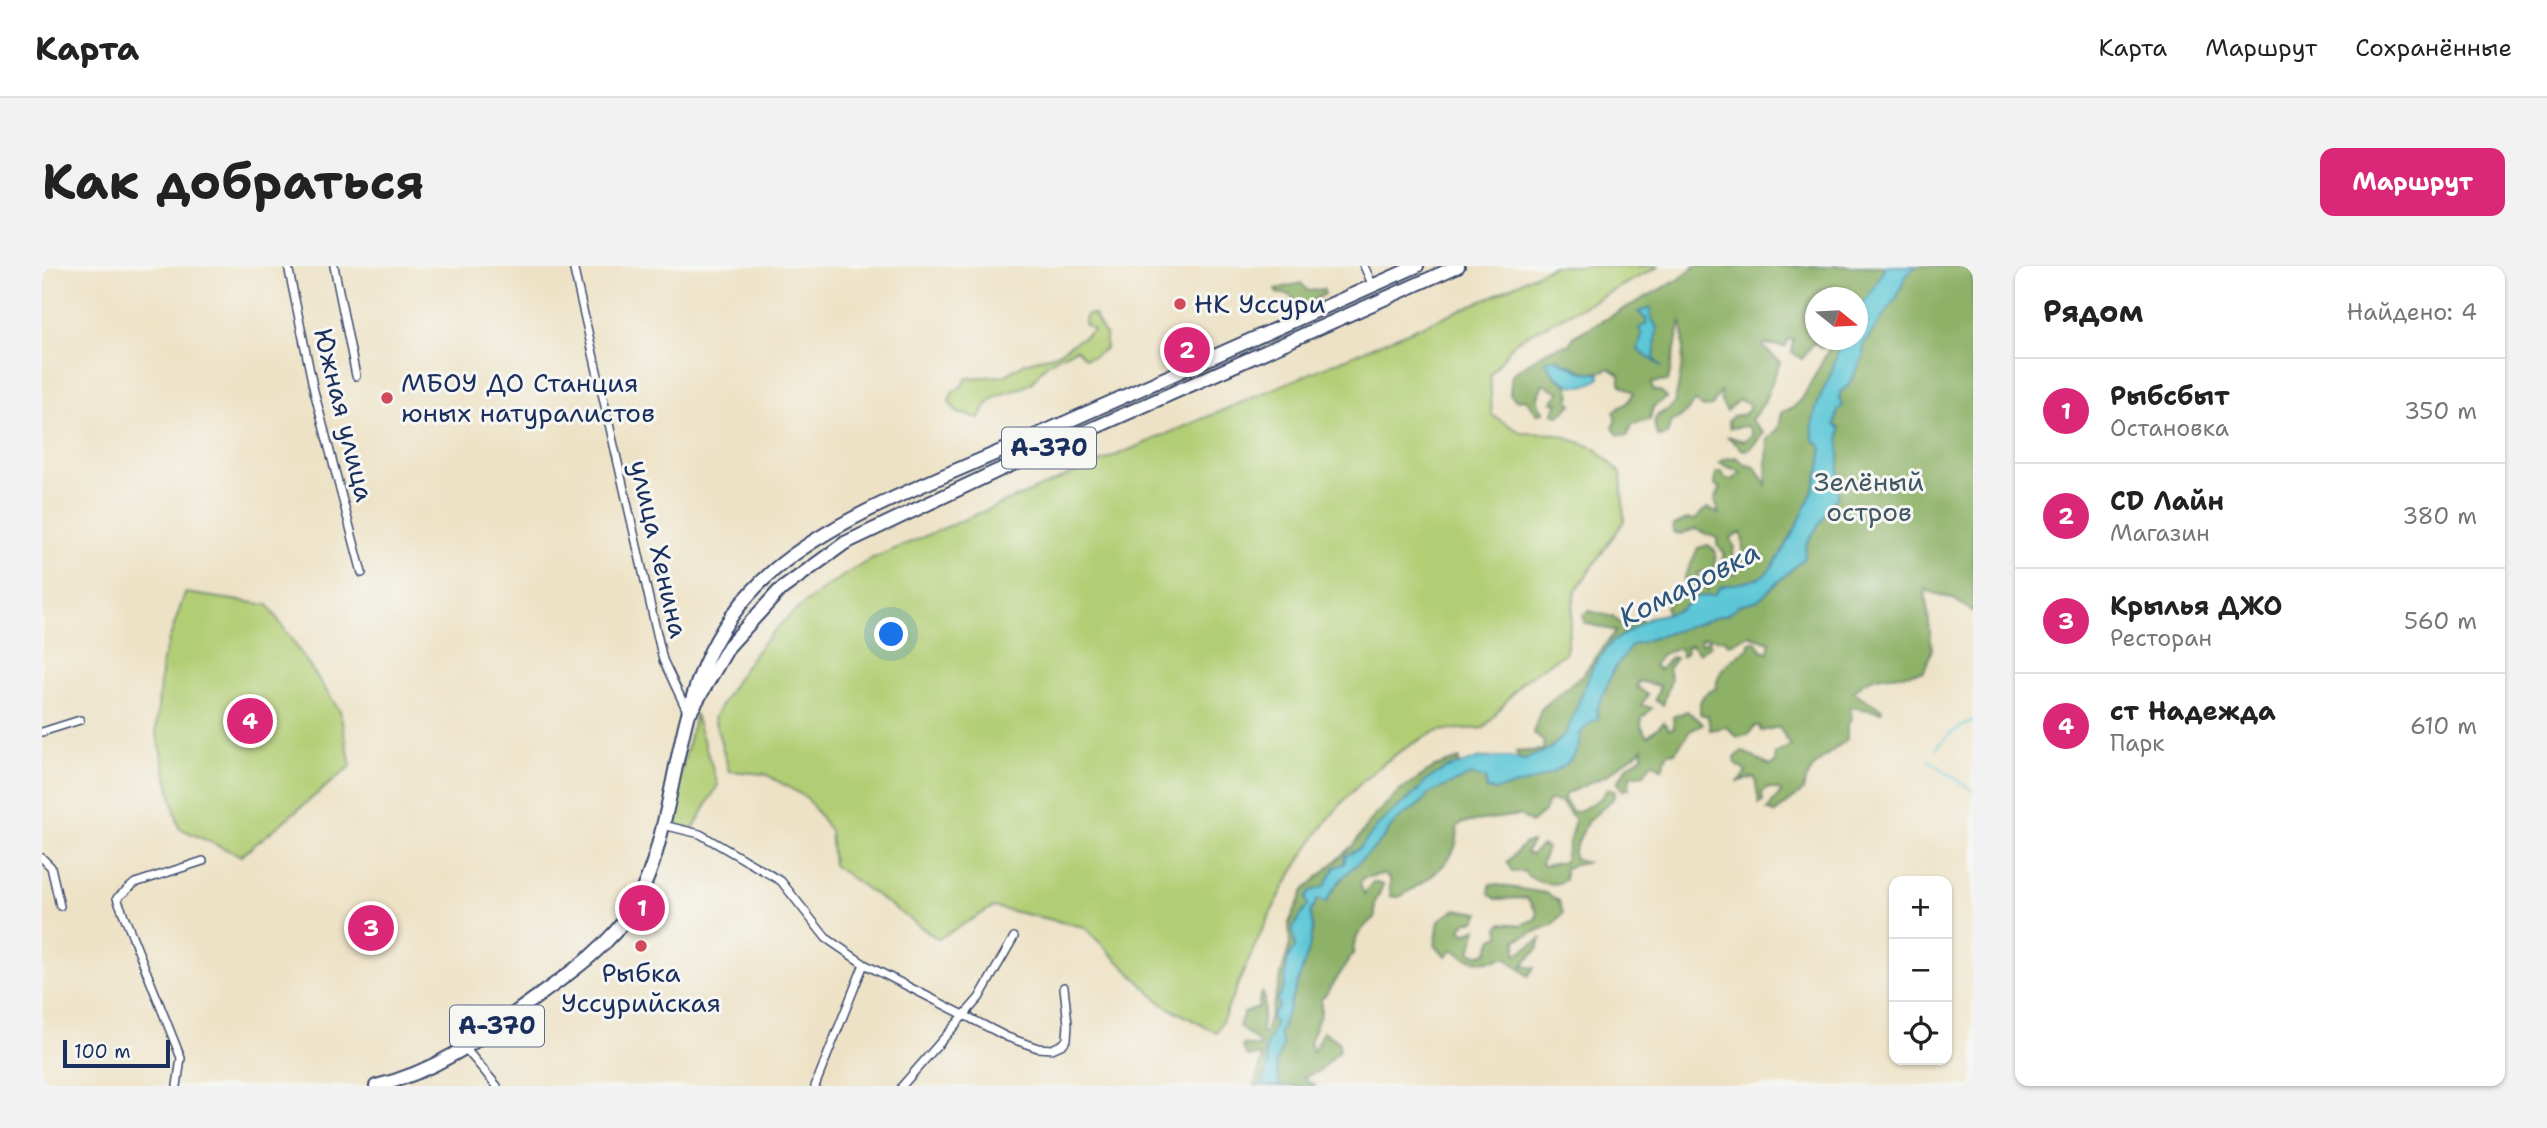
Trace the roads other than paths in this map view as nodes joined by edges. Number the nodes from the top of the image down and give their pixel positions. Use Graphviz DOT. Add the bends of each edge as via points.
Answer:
graph roads {
  1 [pos="288,266"];
  2 [pos="334,266"];
  3 [pos="573,266"];
  4 [pos="1364,266"];
  5 [pos="1417,266"];
  6 [pos="1458,266"];
  7 [pos="1373,286"];
  8 [pos="356,376"];
  9 [pos="862,515"];
  10 [pos="870,530"];
  11 [pos="362,573"];
  12 [pos="688,714"];
  13 [pos="80,720"];
  14 [pos="42,732"];
  15 [pos="663,825"];
  16 [pos="42,858"];
  17 [pos="203,861"];
  18 [pos="60,906"];
  19 [pos="1014,937"];
  20 [pos="864,964"];
  21 [pos="1064,987"];
  22 [pos="962,1014"];
  23 [pos="465,1048"];
  24 [pos="177,1086"];
  25 [pos="376,1086"];
  26 [pos="497,1086"];
  27 [pos="815,1086"];
  28 [pos="902,1086"];
  1 -- 11 [label="street, Южная улица" via="314,391"];
  2 -- 8 [label="street"];
  3 -- 12 [label="street, улица Хенина" via="663,660"];
  4 -- 7 [label="street"];
  5 -- 7 [label="highway, А-370"];
  6 -- 10 [label="highway, А-370"];
  7 -- 9 [label="highway, А-370"];
  9 -- 10 [label="highway" via="860,526"];
  9 -- 12 [label="highway, А-370" via="803,547 748,595 706,654"];
  10 -- 12 [label="highway, А-370" via="805,569 779,591 729,646"];
  12 -- 15 [label="highway, А-370"];
  13 -- 14 [label="street"];
  15 -- 20 [label="street" via="701,834 781,881 826,938"];
  15 -- 23 [label="highway, А-370" via="644,888 622,925 579,965"];
  16 -- 18 [label="street" via="51,867"];
  17 -- 24 [label="street" via="135,883 117,898 181,1058"];
  19 -- 22 [label="street" via="979,998"];
  20 -- 22 [label="street"];
  20 -- 27 [label="street"];
  21 -- 22 [label="street" via="1066,1039 1052,1049 1007,1038"];
  22 -- 28 [label="street"];
  23 -- 25 [label="highway, А-370" via="410,1078"];
  23 -- 26 [label="street"];
}
